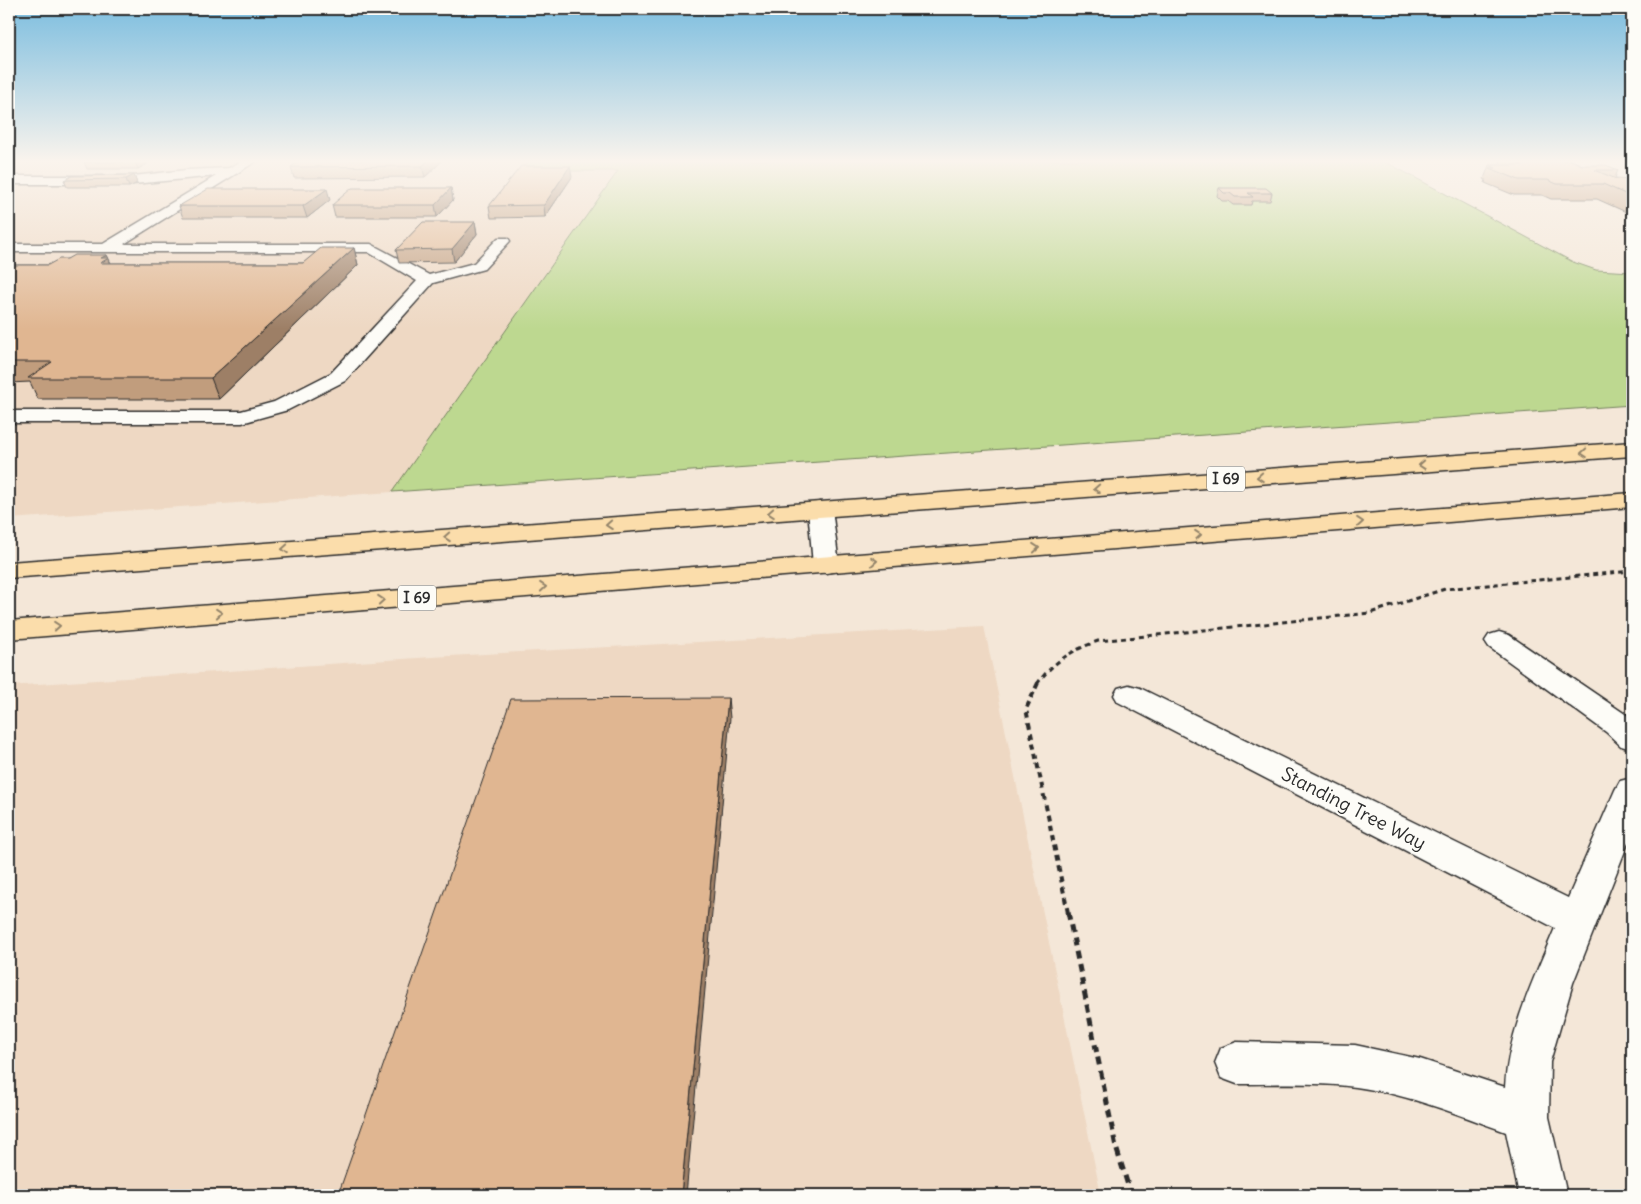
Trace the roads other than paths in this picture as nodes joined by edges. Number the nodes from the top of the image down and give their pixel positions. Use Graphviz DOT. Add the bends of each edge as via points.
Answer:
graph roads {
  1 [pos="158,216"];
  2 [pos="503,241"];
  3 [pos="9,248"];
  4 [pos="106,248"];
  5 [pos="427,280"];
  6 [pos="9,418"];
  7 [pos="1632,449"];
  8 [pos="1632,500"];
  9 [pos="820,509"];
  10 [pos="826,565"];
  11 [pos="9,570"];
  12 [pos="9,630"];
  13 [pos="1499,641"];
  14 [pos="1130,695"];
  15 [pos="1632,737"];
  16 [pos="1632,790"];
  17 [pos="1578,921"];
  18 [pos="1237,1063"];
  19 [pos="1526,1117"];
  20 [pos="1543,1195"];
  1 -- 4 [label="street"];
  2 -- 5 [label="street" via="479,266"];
  3 -- 4 [label="street"];
  4 -- 5 [label="street" via="370,248"];
  5 -- 6 [label="street" via="338,377 282,406 242,417"];
  7 -- 9 [label="highway, I 69, one-way"];
  10 -- 8 [label="highway, I 69, one-way"];
  9 -- 10 [label="street"];
  9 -- 11 [label="highway, I 69, one-way"];
  12 -- 10 [label="highway, I 69, one-way"];
  13 -- 15 [label="street"];
  14 -- 17 [label="street, Standing Tree Way"];
  16 -- 17 [label="street"];
  17 -- 19 [label="street" via="1552,983 1528,1062"];
  18 -- 19 [label="street" via="1353,1066 1380,1070"];
  19 -- 20 [label="street"];
}
